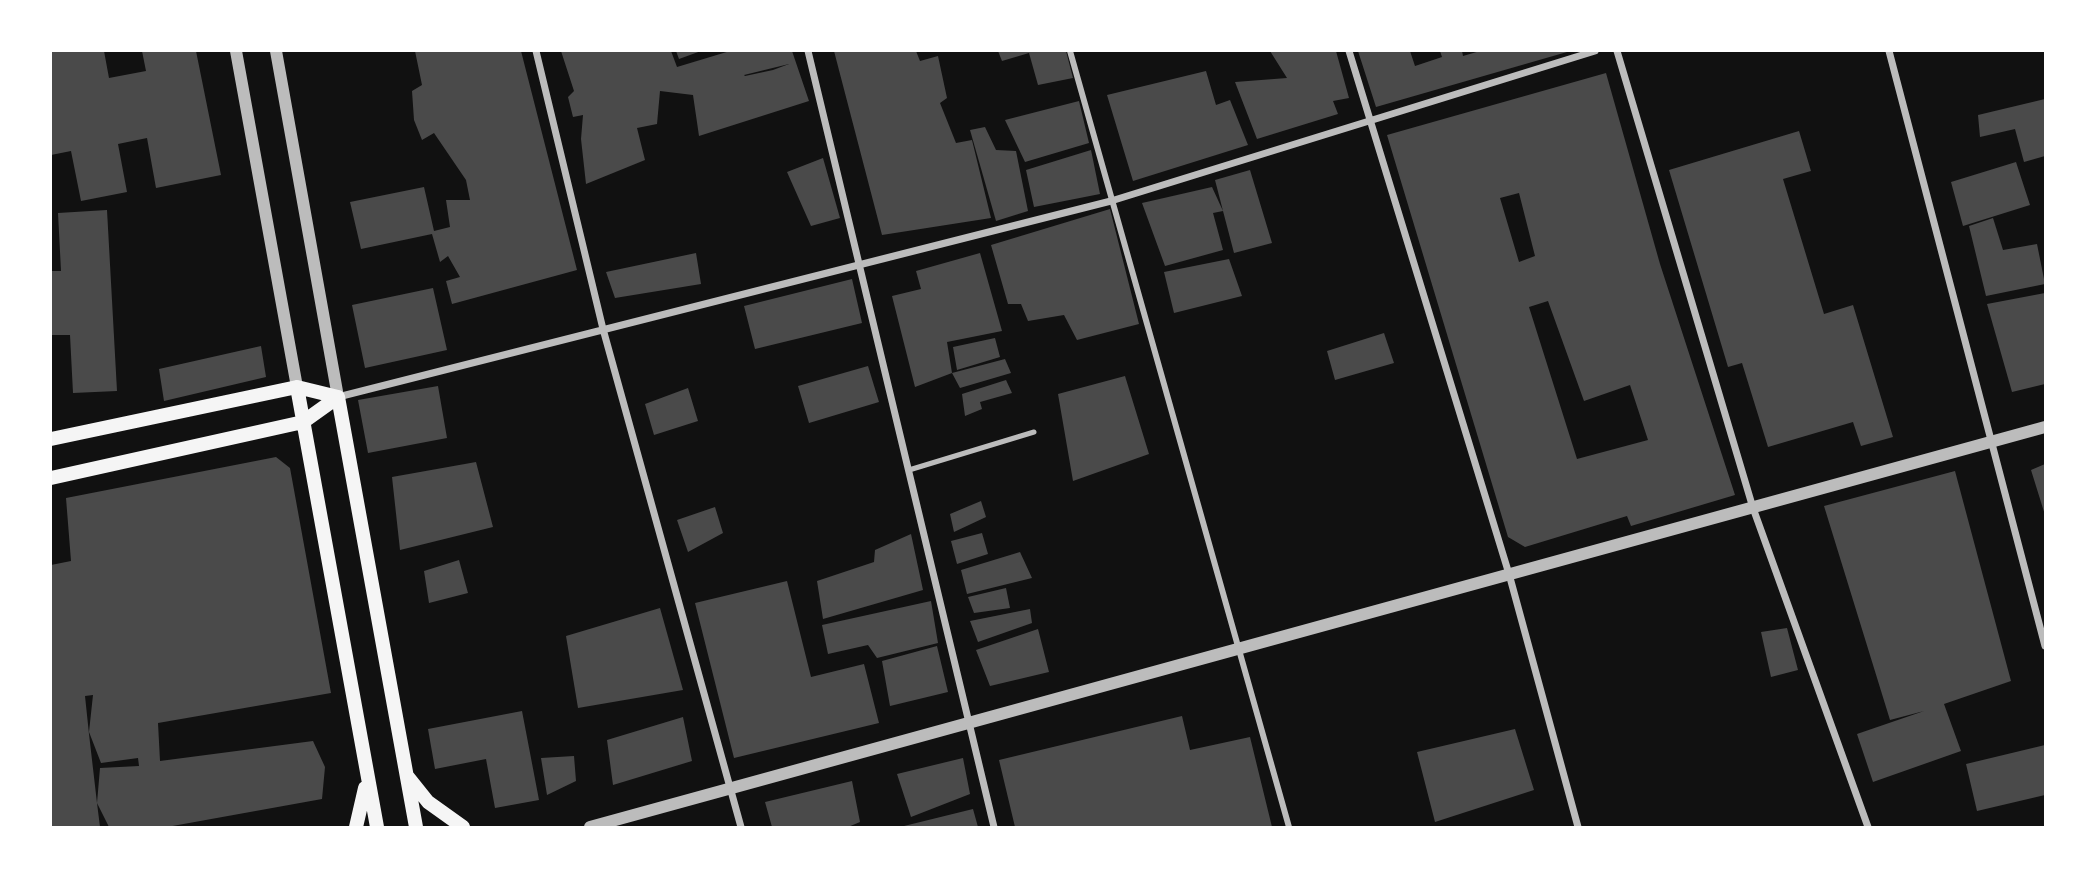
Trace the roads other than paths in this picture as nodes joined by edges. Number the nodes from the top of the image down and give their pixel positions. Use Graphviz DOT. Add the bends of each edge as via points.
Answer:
graph roads {
  1 [pos="236,51"];
  2 [pos="276,51"];
  3 [pos="537,51"];
  4 [pos="808,51"];
  5 [pos="1070,51"];
  6 [pos="1349,51"];
  7 [pos="1595,51"];
  8 [pos="1617,51"];
  9 [pos="1889,51"];
  10 [pos="1369,119"];
  11 [pos="1111,201"];
  12 [pos="861,265"];
  13 [pos="603,329"];
  14 [pos="297,387"];
  15 [pos="338,397"];
  16 [pos="303,422"];
  17 [pos="2045,427"];
  18 [pos="1034,432"];
  19 [pos="51,439"];
  20 [pos="1993,440"];
  21 [pos="909,470"];
  22 [pos="51,478"];
  23 [pos="1754,508"];
  24 [pos="1509,574"];
  25 [pos="2045,646"];
  26 [pos="1240,647"];
  27 [pos="968,721"];
  28 [pos="366,769"];
  29 [pos="407,776"];
  30 [pos="730,788"];
  31 [pos="356,827"];
  32 [pos="377,827"];
  33 [pos="416,827"];
  34 [pos="463,827"];
  35 [pos="590,827"];
  36 [pos="741,827"];
  37 [pos="994,827"];
  38 [pos="1289,827"];
  39 [pos="1578,827"];
  40 [pos="1868,827"];
  1 -- 14 [label="street"];
  2 -- 15 [label="street"];
  3 -- 13 [label="street"];
  4 -- 12 [label="street"];
  5 -- 11 [label="street"];
  6 -- 10 [label="street"];
  7 -- 10 [label="street"];
  8 -- 23 [label="street"];
  9 -- 20 [label="street"];
  10 -- 11 [label="street"];
  10 -- 24 [label="street"];
  11 -- 12 [label="street"];
  11 -- 26 [label="street"];
  12 -- 13 [label="street"];
  12 -- 21 [label="street"];
  13 -- 15 [label="street"];
  13 -- 30 [label="street"];
  14 -- 15 [label="main road"];
  14 -- 16 [label="main road"];
  14 -- 19 [label="main road"];
  15 -- 16 [label="main road"];
  15 -- 29 [label="main road"];
  16 -- 22 [label="main road"];
  16 -- 28 [label="main road"];
  17 -- 20 [label="street"];
  18 -- 21 [label="lane"];
  20 -- 23 [label="street"];
  20 -- 25 [label="street"];
  21 -- 27 [label="street"];
  23 -- 24 [label="street"];
  23 -- 40 [label="street"];
  24 -- 26 [label="street"];
  24 -- 39 [label="street"];
  26 -- 27 [label="street"];
  26 -- 38 [label="street"];
  27 -- 30 [label="street"];
  27 -- 37 [label="street"];
  28 -- 31 [label="main road"];
  28 -- 32 [label="main road"];
  29 -- 33 [label="main road"];
  29 -- 34 [label="main road" via="428,802"];
  30 -- 35 [label="street"];
  30 -- 36 [label="street"];
}
